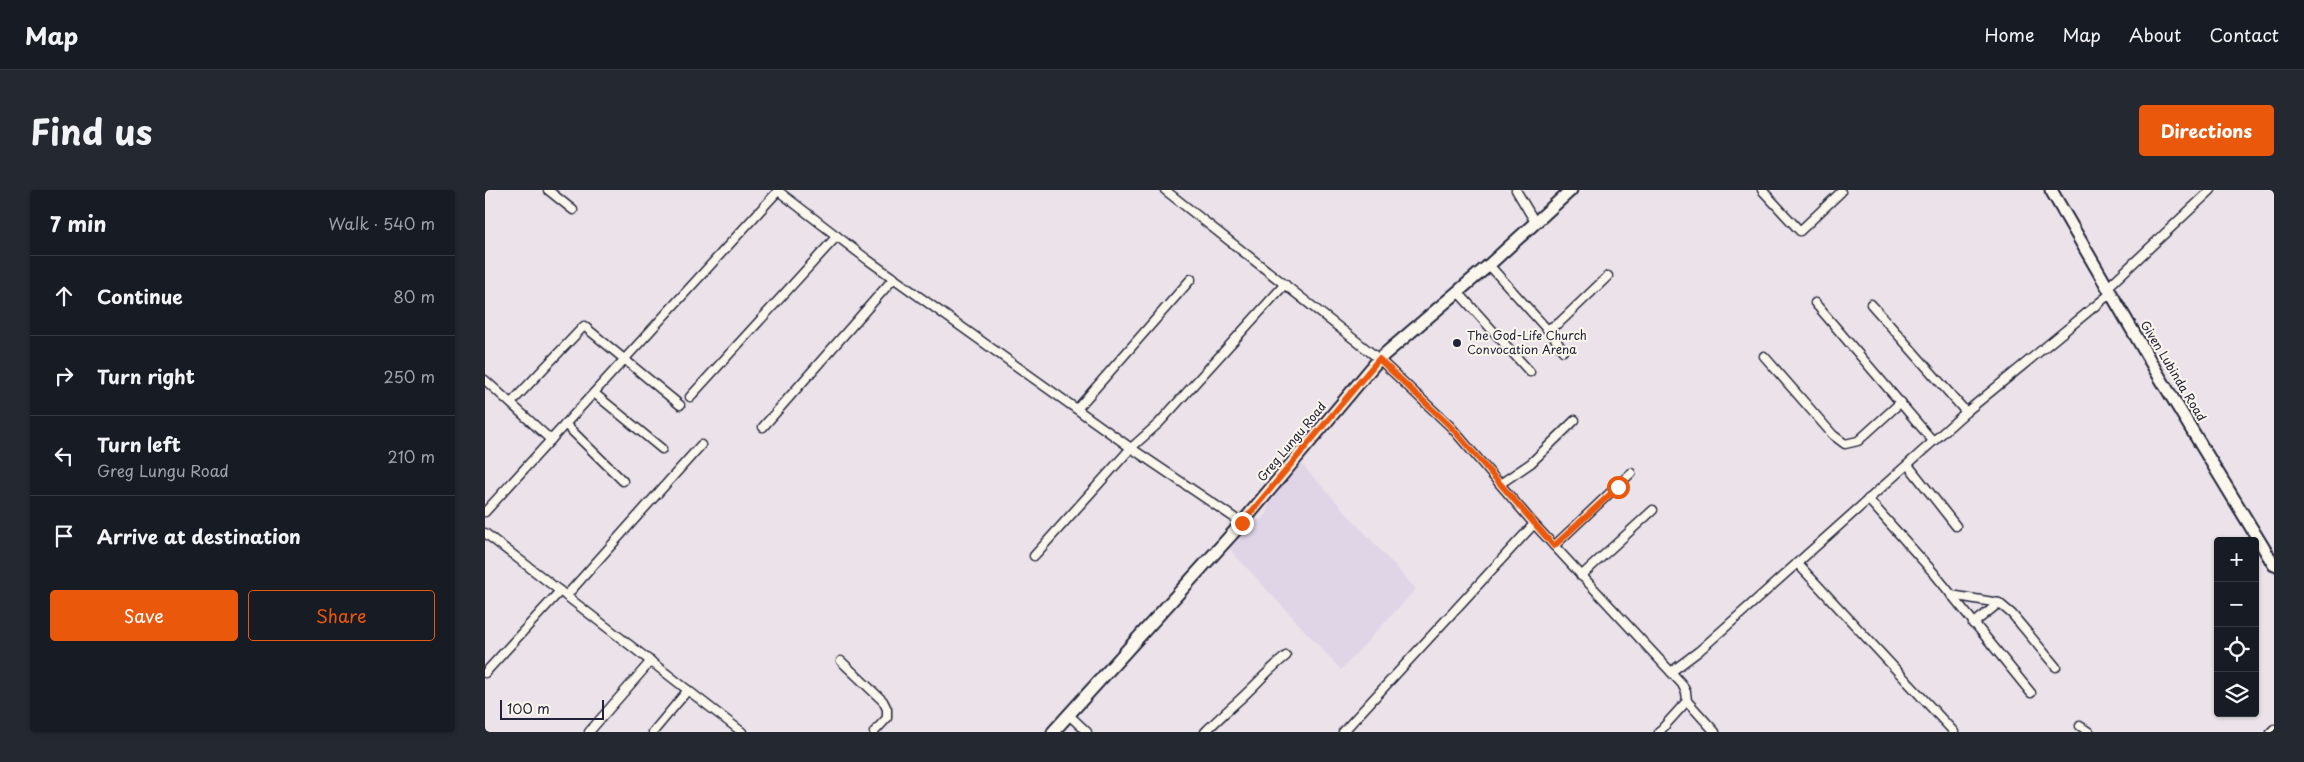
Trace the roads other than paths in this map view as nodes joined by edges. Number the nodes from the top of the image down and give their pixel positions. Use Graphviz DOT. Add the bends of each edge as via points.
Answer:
graph roads {
  1 [pos="549,190"];
  2 [pos="778,190"];
  3 [pos="1165,190"];
  4 [pos="1516,190"];
  5 [pos="1571,190"];
  6 [pos="1762,190"];
  7 [pos="2051,190"];
  8 [pos="2211,190"];
  9 [pos="1841,192"];
  10 [pos="573,210"];
  11 [pos="1535,222"];
  12 [pos="837,236"];
  13 [pos="1489,265"];
  14 [pos="1608,276"];
  15 [pos="894,278"];
  16 [pos="1191,279"];
  17 [pos="1285,284"];
  18 [pos="2109,290"];
  19 [pos="1458,292"];
  20 [pos="1815,303"];
  21 [pos="1871,304"];
  22 [pos="1547,329"];
  23 [pos="1563,351"];
  24 [pos="1764,356"];
  25 [pos="1379,359"];
  26 [pos="625,360"];
  27 [pos="1530,372"];
  28 [pos="485,380"];
  29 [pos="594,393"];
  30 [pos="690,397"];
  31 [pos="1901,402"];
  32 [pos="511,403"];
  33 [pos="680,405"];
  34 [pos="1077,409"];
  35 [pos="1966,412"];
  36 [pos="1575,420"];
  37 [pos="565,424"];
  38 [pos="763,427"];
  39 [pos="551,440"];
  40 [pos="1933,441"];
  41 [pos="701,445"];
  42 [pos="1131,448"];
  43 [pos="662,449"];
  44 [pos="1908,465"];
  45 [pos="1631,474"];
  46 [pos="623,481"];
  47 [pos="1500,484"];
  48 [pos="1868,499"];
  49 [pos="1653,510"];
  50 [pos="485,512"];
  51 [pos="1242,523"];
  52 [pos="1533,524"];
  53 [pos="1956,526"];
  54 [pos="485,533"];
  55 [pos="1554,546"];
  56 [pos="1034,556"];
  57 [pos="1797,563"];
  58 [pos="2274,565"];
  59 [pos="1581,576"];
  60 [pos="563,593"];
  61 [pos="1951,595"];
  62 [pos="1999,603"];
  63 [pos="1973,624"];
  64 [pos="1287,656"];
  65 [pos="651,661"];
  66 [pos="841,662"];
  67 [pos="2056,668"];
  68 [pos="1671,672"];
  69 [pos="485,673"];
  70 [pos="688,690"];
  71 [pos="2031,693"];
  72 [pos="1687,702"];
  73 [pos="1069,715"];
  74 [pos="2080,726"];
  75 [pos="2274,729"];
  76 [pos="589,732"];
  77 [pos="653,732"];
  78 [pos="742,732"];
  79 [pos="874,732"];
  80 [pos="1053,732"];
  81 [pos="1087,732"];
  82 [pos="1205,732"];
  83 [pos="1343,732"];
  84 [pos="1659,732"];
  85 [pos="1715,732"];
  86 [pos="1953,732"];
  87 [pos="2089,732"];
  88 [pos="2271,732"];
  1 -- 10 [label="street"];
  2 -- 12 [label="street"];
  2 -- 26 [label="street"];
  3 -- 17 [label="street"];
  4 -- 11 [label="street"];
  5 -- 11 [label="street, Greg Lungu Road"];
  6 -- 9 [label="street" via="1800,231"];
  7 -- 18 [label="street, Given Lubinda Road"];
  8 -- 18 [label="street"];
  11 -- 13 [label="street, Greg Lungu Road"];
  12 -- 15 [label="street"];
  12 -- 30 [label="street"];
  13 -- 19 [label="street, Greg Lungu Road"];
  13 -- 22 [label="street"];
  14 -- 22 [label="street" via="1559,323"];
  15 -- 34 [label="street"];
  15 -- 38 [label="street"];
  16 -- 34 [label="street"];
  17 -- 25 [label="street"];
  17 -- 42 [label="street" via="1159,423"];
  18 -- 35 [label="street"];
  18 -- 58 [label="street, Given Lubinda Road"];
  19 -- 25 [label="street, Greg Lungu Road"];
  19 -- 27 [label="street"];
  20 -- 31 [label="street"];
  21 -- 35 [label="street"];
  22 -- 23 [label="street"];
  24 -- 31 [label="street" via="1833,435 1845,444 1858,441"];
  25 -- 47 [label="street" via="1451,427"];
  25 -- 51 [label="street, Greg Lungu Road"];
  26 -- 29 [label="street"];
  26 -- 32 [label="street" via="584,326"];
  26 -- 33 [label="street"];
  28 -- 32 [label="street"];
  29 -- 37 [label="street"];
  29 -- 43 [label="street"];
  31 -- 40 [label="street"];
  32 -- 39 [label="street"];
  34 -- 42 [label="street"];
  35 -- 40 [label="street"];
  36 -- 47 [label="street" via="1531,463"];
  37 -- 39 [label="street"];
  37 -- 46 [label="street"];
  39 -- 50 [label="street"];
  40 -- 44 [label="street"];
  41 -- 60 [label="street"];
  42 -- 51 [label="street"];
  42 -- 56 [label="street"];
  44 -- 48 [label="street"];
  44 -- 53 [label="street"];
  45 -- 55 [label="street"];
  47 -- 52 [label="street"];
  48 -- 57 [label="street"];
  48 -- 61 [label="street"];
  49 -- 59 [label="street"];
  51 -- 73 [label="street, Greg Lungu Road"];
  52 -- 55 [label="street"];
  52 -- 83 [label="street"];
  54 -- 60 [label="street"];
  55 -- 59 [label="street"];
  57 -- 68 [label="street"];
  57 -- 86 [label="street"];
  59 -- 68 [label="street"];
  60 -- 65 [label="street"];
  60 -- 69 [label="street"];
  61 -- 62 [label="street"];
  61 -- 63 [label="street"];
  62 -- 63 [label="street"];
  62 -- 67 [label="street" via="2013,614"];
  63 -- 71 [label="street"];
  64 -- 82 [label="street" via="1269,669"];
  65 -- 70 [label="street"];
  65 -- 76 [label="street"];
  66 -- 79 [label="street" via="883,701 887,709 887,718"];
  68 -- 72 [label="street" via="1687,692"];
  70 -- 77 [label="street"];
  70 -- 78 [label="street"];
  72 -- 84 [label="street"];
  72 -- 85 [label="street"];
  73 -- 80 [label="street, Greg Lungu Road"];
  73 -- 81 [label="street"];
  74 -- 87 [label="street"];
  75 -- 88 [label="street"];
}
